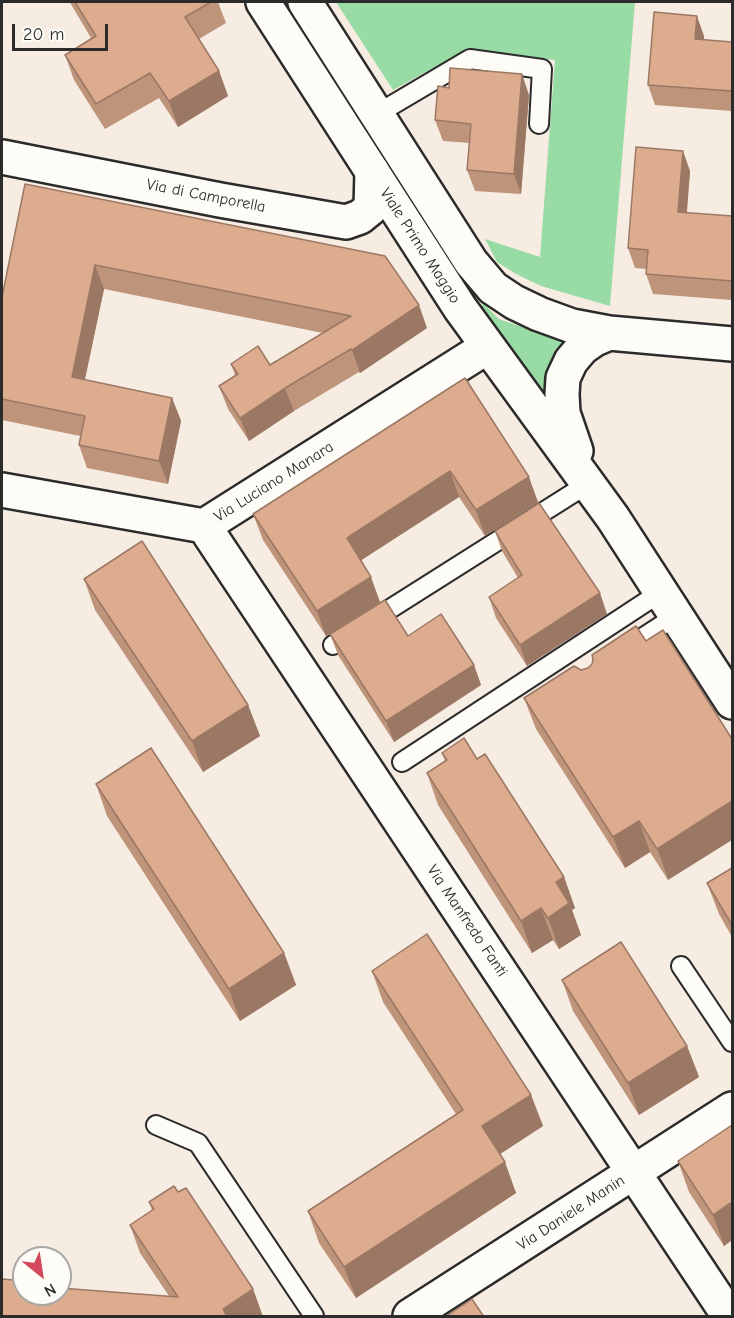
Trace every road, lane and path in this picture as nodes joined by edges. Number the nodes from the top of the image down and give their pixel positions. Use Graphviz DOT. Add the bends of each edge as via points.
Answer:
graph roads {
  1 [pos="263,2"];
  2 [pos="305,2"];
  3 [pos="377,114"];
  4 [pos="539,124"];
  5 [pos="2,157"];
  6 [pos="372,171"];
  7 [pos="609,333"];
  8 [pos="732,344"];
  9 [pos="488,347"];
  10 [pos="589,483"];
  11 [pos="2,490"];
  12 [pos="204,526"];
  13 [pos="669,604"];
  14 [pos="333,645"];
  15 [pos="612,657"];
  16 [pos="732,702"];
  17 [pos="402,762"];
  18 [pos="681,966"];
  19 [pos="732,1042"];
  20 [pos="732,1109"];
  21 [pos="156,1125"];
  22 [pos="634,1172"];
  23 [pos="314,1317"];
  24 [pos="410,1317"];
  25 [pos="729,1317"];
  1 -- 6 [label="street, Viale Primo Maggio"];
  2 -- 3 [label="street, Viale Primo Maggio"];
  3 -- 4 [label="lane" via="470,58 542,69"];
  3 -- 7 [label="street, Viale Primo Maggio" via="478,271 493,288 539,314"];
  5 -- 6 [label="street, Via di Camporella" via="346,222 371,208"];
  6 -- 9 [label="street, Viale Primo Maggio"];
  7 -- 8 [label="street, Viale Primo Maggio"];
  7 -- 10 [label="street, Viale Primo Maggio" via="582,348 563,378 563,413"];
  9 -- 10 [label="street, Viale Primo Maggio"];
  9 -- 12 [label="street, Via Luciano Manara"];
  10 -- 13 [label="street, Viale Primo Maggio"];
  10 -- 14 [label="lane"];
  11 -- 12 [label="street, Via Luciano Manara"];
  12 -- 22 [label="street, Via Manfredo Fanti"];
  13 -- 15 [label="lane"];
  13 -- 16 [label="street, Viale Primo Maggio"];
  13 -- 17 [label="lane"];
  18 -- 19 [label="lane"];
  20 -- 22 [label="street, Via Daniele Manin"];
  21 -- 23 [label="lane" via="198,1143"];
  22 -- 24 [label="street, Via Daniele Manin"];
  22 -- 25 [label="street, Via Manfredo Fanti"];
}
